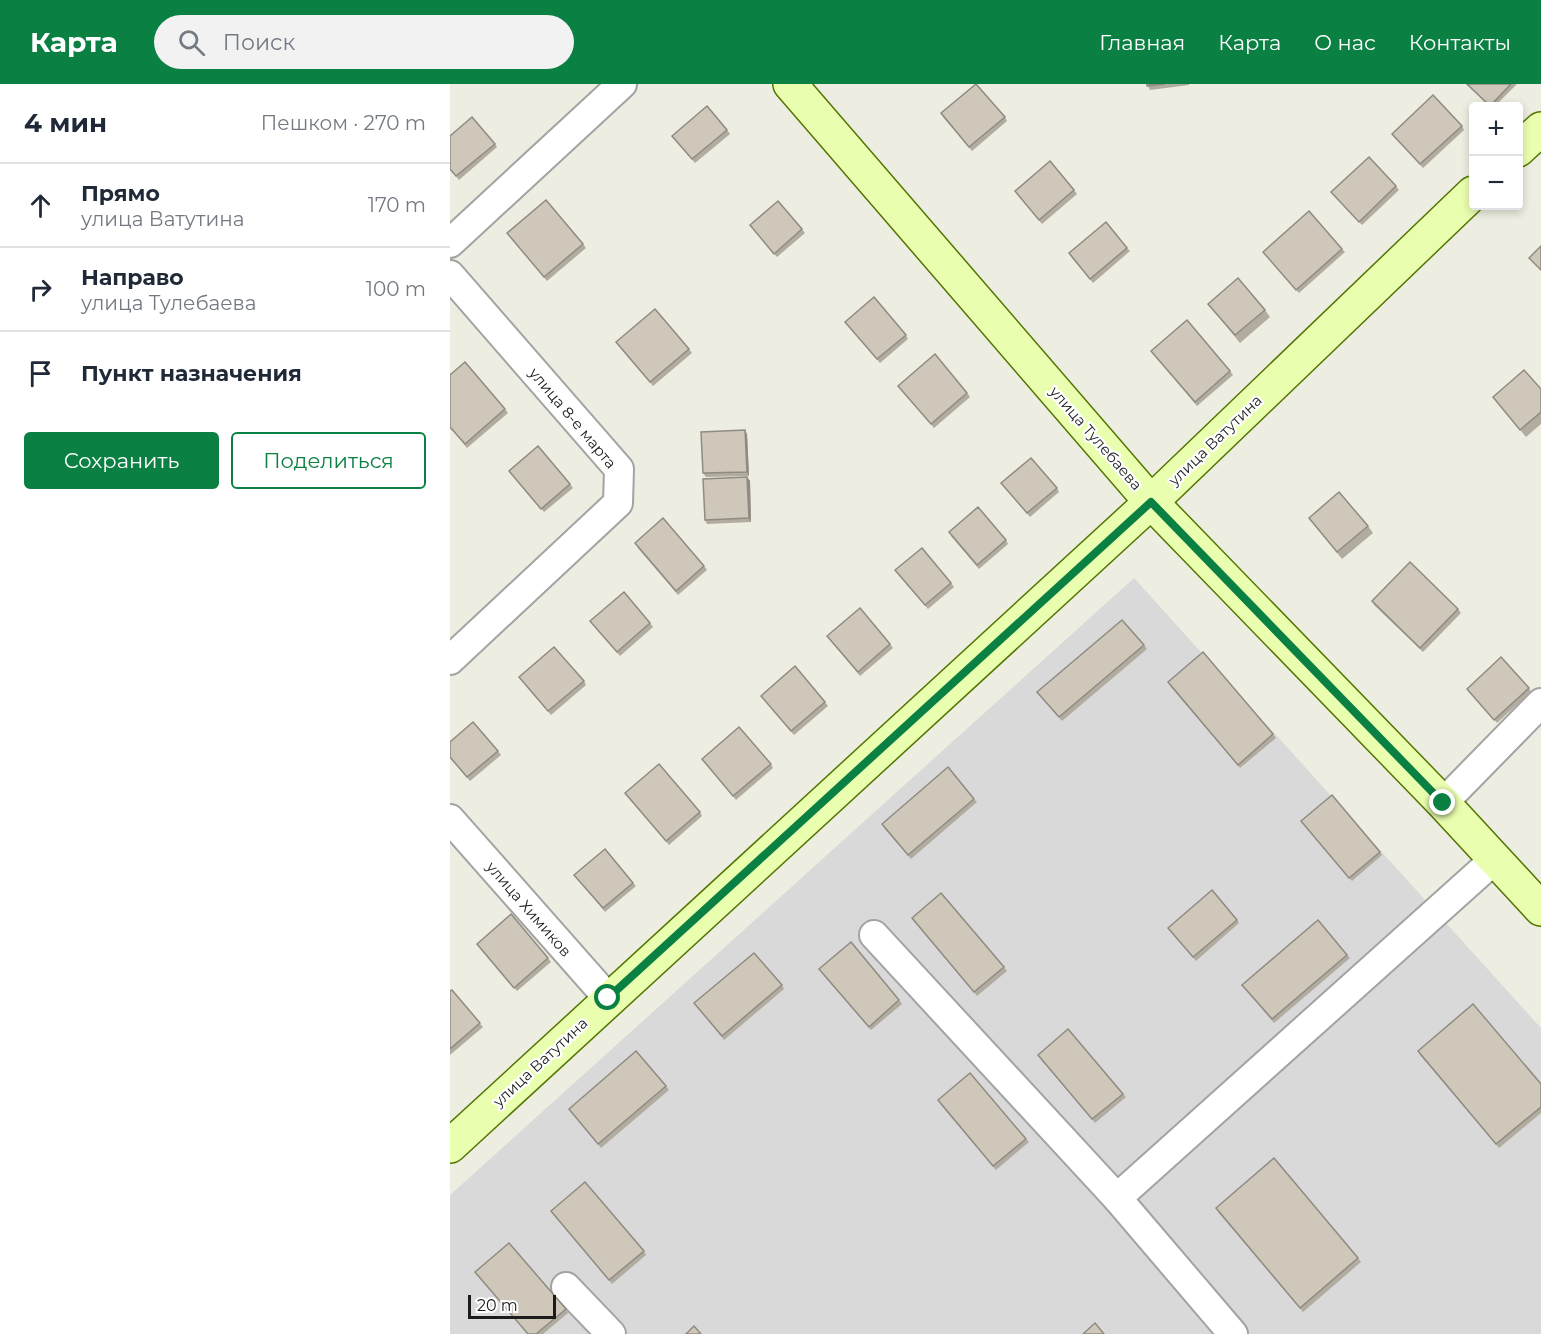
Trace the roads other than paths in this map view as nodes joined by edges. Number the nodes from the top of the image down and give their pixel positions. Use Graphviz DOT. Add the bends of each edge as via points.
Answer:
graph roads {
  1 [pos="622,84"];
  2 [pos="790,84"];
  3 [pos="1541,129"];
  4 [pos="1523,145"];
  5 [pos="1469,198"];
  6 [pos="450,243"];
  7 [pos="450,275"];
  8 [pos="1151,502"];
  9 [pos="450,660"];
  10 [pos="1541,703"];
  11 [pos="1443,803"];
  12 [pos="450,819"];
  13 [pos="1495,859"];
  14 [pos="1541,909"];
  15 [pos="874,935"];
  16 [pos="608,998"];
  17 [pos="450,1146"];
  18 [pos="1117,1198"];
  19 [pos="566,1287"];
  20 [pos="1227,1332"];
  21 [pos="611,1334"];
  1 -- 6 [label="street"];
  2 -- 8 [label="street, улица Тулебаева"];
  3 -- 4 [label="street"];
  5 -- 8 [label="street, улица Ватутина"];
  7 -- 9 [label="street, улица 8-е марта" via="618,469 618,503"];
  8 -- 11 [label="street, улица Тулебаева"];
  8 -- 16 [label="street, улица Ватутина"];
  10 -- 11 [label="street"];
  11 -- 13 [label="street, улица Тулебаева"];
  12 -- 16 [label="street, улица Химиков"];
  13 -- 14 [label="street, улица Тулебаева"];
  13 -- 18 [label="street"];
  15 -- 18 [label="street"];
  16 -- 17 [label="street, улица Ватутина"];
  18 -- 20 [label="street"];
  19 -- 21 [label="street"];
}
